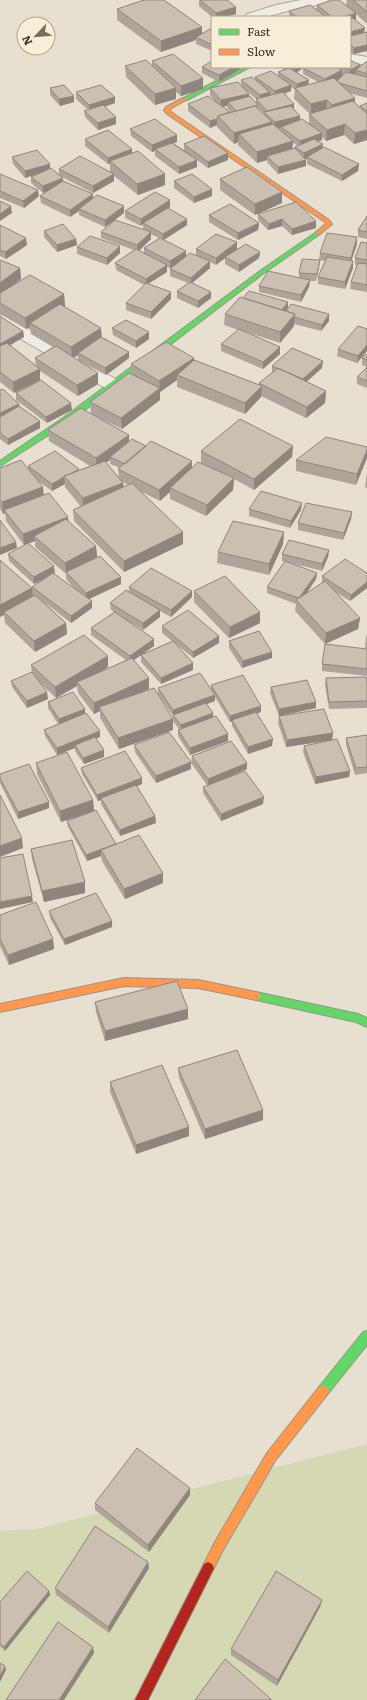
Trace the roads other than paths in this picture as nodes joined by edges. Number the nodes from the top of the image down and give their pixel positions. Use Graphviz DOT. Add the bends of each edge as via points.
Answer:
graph roads {
  1 [pos="321,0"];
  2 [pos="255,16"];
  3 [pos="351,58"];
  4 [pos="367,61"];
  5 [pos="245,68"];
  6 [pos="0,320"];
  7 [pos="113,384"];
  8 [pos="0,464"];
  9 [pos="0,1008"];
  10 [pos="367,1023"];
  11 [pos="367,1336"];
  12 [pos="141,1700"];
  1 -- 2 [label="street"];
  3 -- 4 [label="street"];
  5 -- 7 [label="street" via="167,110 329,224"];
  6 -- 7 [label="street"];
  7 -- 8 [label="street" via="66,420"];
  9 -- 10 [label="street" via="124,982 198,984 350,1017"];
  11 -- 12 [label="street" via="271,1457 219,1546"];
}
